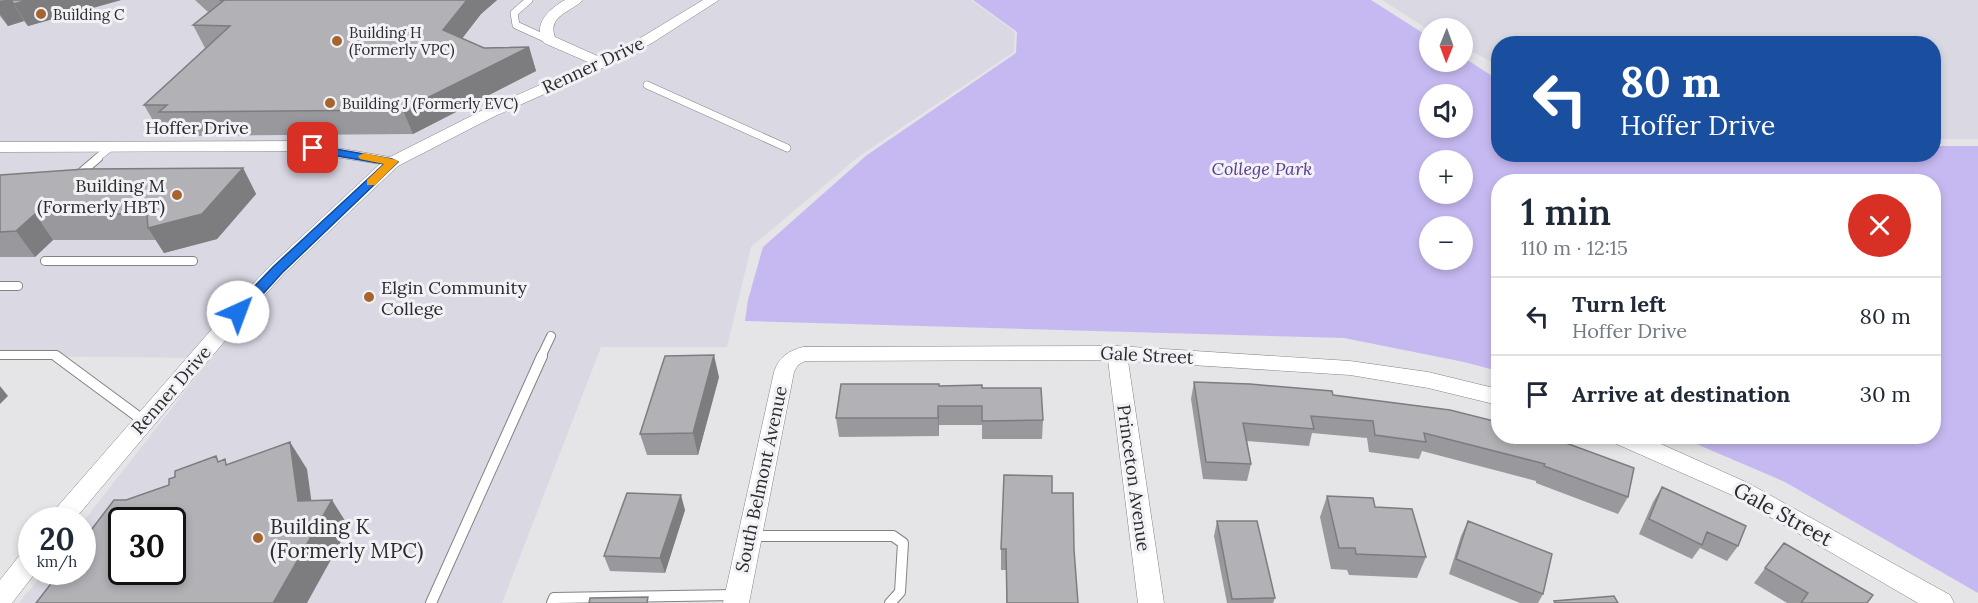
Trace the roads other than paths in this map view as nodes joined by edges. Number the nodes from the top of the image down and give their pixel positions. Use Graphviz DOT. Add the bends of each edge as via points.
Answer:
graph roads {
  1 [pos="529,0"];
  2 [pos="576,0"];
  3 [pos="712,0"];
  4 [pos="549,40"];
  5 [pos="602,63"];
  6 [pos="647,86"];
  7 [pos="112,146"];
  8 [pos="2,148"];
  9 [pos="787,148"];
  10 [pos="392,162"];
  11 [pos="67,184"];
  12 [pos="45,261"];
  13 [pos="193,261"];
  14 [pos="0,286"];
  15 [pos="18,286"];
  16 [pos="551,336"];
  17 [pos="1117,353"];
  18 [pos="0,355"];
  19 [pos="792,358"];
  20 [pos="1491,395"];
  21 [pos="144,422"];
  22 [pos="1638,444"];
  23 [pos="71,507"];
  24 [pos="749,536"];
  25 [pos="18,576"];
  26 [pos="0,599"];
  27 [pos="736,599"];
  28 [pos="431,603"];
  29 [pos="552,603"];
  30 [pos="890,603"];
  31 [pos="1151,603"];
  32 [pos="1941,603"];
  1 -- 4 [label="lane" via="514,13 513,21"];
  2 -- 4 [label="street" via="550,18 545,29"];
  3 -- 5 [label="street, Renner Drive"];
  4 -- 5 [label="street"];
  5 -- 10 [label="street, Renner Drive"];
  6 -- 9 [label="lane"];
  7 -- 8 [label="street, Hoffer Drive"];
  7 -- 10 [label="street, Hoffer Drive" via="296,146"];
  7 -- 11 [label="lane"];
  10 -- 21 [label="street, Renner Drive" via="278,270"];
  12 -- 13 [label="lane"];
  14 -- 15 [label="lane"];
  16 -- 28 [label="lane"];
  17 -- 19 [label="street, Gale Street" via="815,353"];
  17 -- 20 [label="street, Gale Street" via="1350,368 1428,380"];
  17 -- 31 [label="street, Princeton Avenue"];
  18 -- 21 [label="lane" via="55,355"];
  19 -- 24 [label="street, South Belmont Avenue" via="784,372"];
  21 -- 23 [label="street, Renner Drive"];
  22 -- 32 [label="street, Gale Street" via="1740,489"];
  24 -- 27 [label="street, South Belmont Avenue"];
  24 -- 30 [label="lane" via="893,536 903,543 900,592"];
  25 -- 26 [label="street"];
  27 -- 29 [label="lane" via="554,598"];
}
